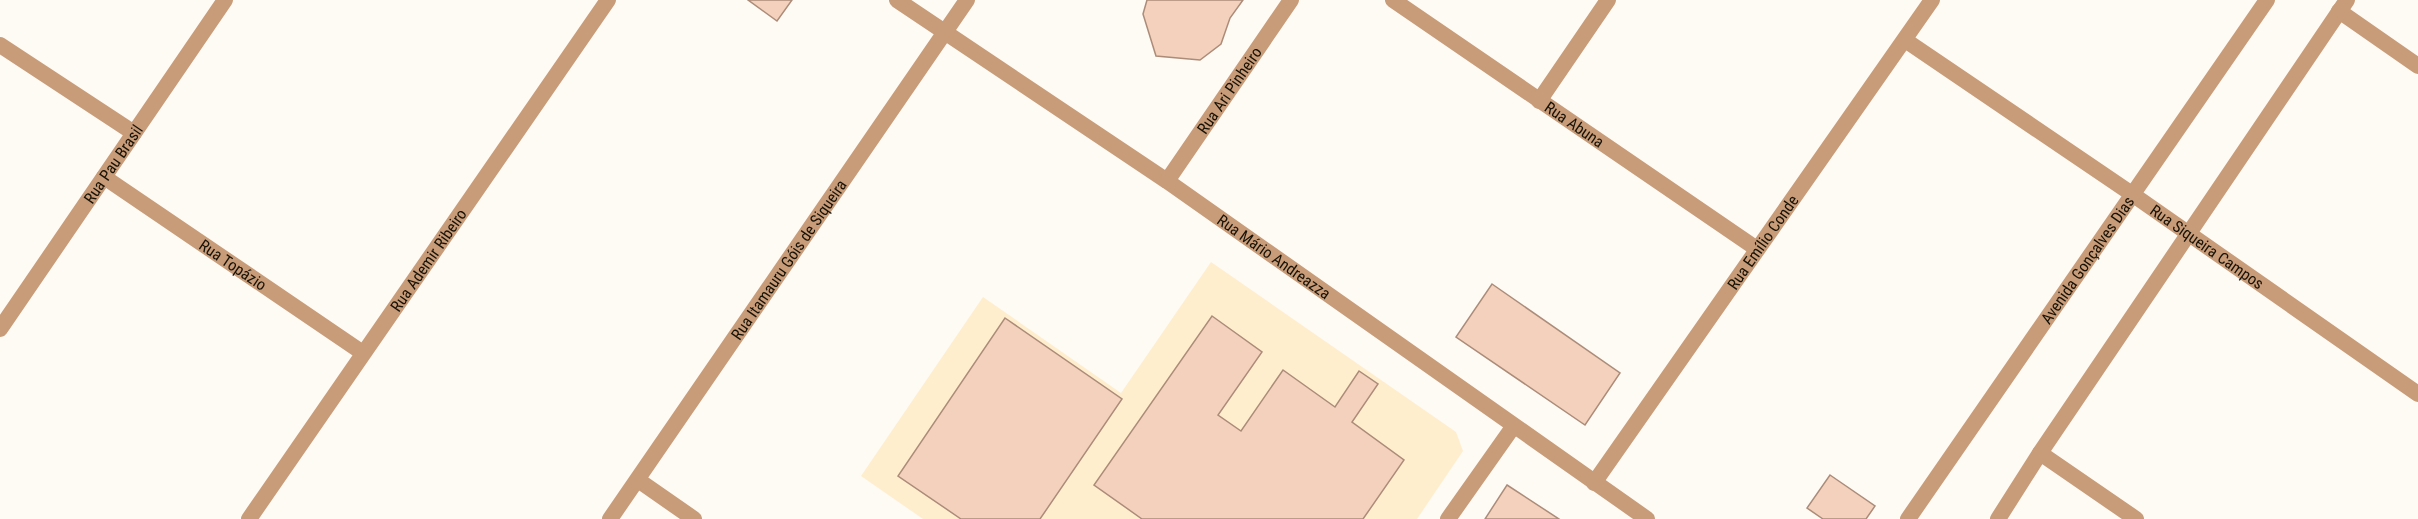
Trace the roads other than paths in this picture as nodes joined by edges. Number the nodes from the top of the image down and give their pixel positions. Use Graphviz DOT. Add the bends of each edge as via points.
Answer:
graph roads {
  1 [pos="225,0"];
  2 [pos="608,0"];
  3 [pos="897,0"];
  4 [pos="967,0"];
  5 [pos="1292,0"];
  6 [pos="1393,0"];
  7 [pos="1608,0"];
  8 [pos="1932,0"];
  9 [pos="2267,0"];
  10 [pos="2343,6"];
  11 [pos="945,33"];
  12 [pos="1905,40"];
  13 [pos="0,45"];
  14 [pos="2418,66"];
  15 [pos="1539,101"];
  16 [pos="134,133"];
  17 [pos="104,177"];
  18 [pos="1167,181"];
  19 [pos="2132,195"];
  20 [pos="2187,234"];
  21 [pos="1757,249"];
  22 [pos="0,329"];
  23 [pos="363,353"];
  24 [pos="2418,394"];
  25 [pos="1513,427"];
  26 [pos="2040,453"];
  27 [pos="638,480"];
  28 [pos="1594,483"];
  29 [pos="249,519"];
  30 [pos="610,519"];
  31 [pos="694,519"];
  32 [pos="1448,519"];
  33 [pos="1647,519"];
  34 [pos="1908,519"];
  35 [pos="1998,519"];
  36 [pos="2136,519"];
  1 -- 16 [label="street, Rua Pau Brasil"];
  2 -- 23 [label="street, Rua Ademir Ribeiro"];
  3 -- 11 [label="street, Rua Mário Andreazza"];
  4 -- 11 [label="street, Rua Itamauru Góis de Siqueira"];
  5 -- 18 [label="street, Rua Ari Pinheiro"];
  6 -- 15 [label="street, Rua Abuna"];
  7 -- 15 [label="street"];
  8 -- 12 [label="street, Rua Emílio Conde"];
  9 -- 19 [label="street, Avenida Gonçalves Dias"];
  10 -- 14 [label="street"];
  10 -- 20 [label="street"];
  11 -- 18 [label="street, Rua Mário Andreazza"];
  11 -- 27 [label="street, Rua Itamauru Góis de Siqueira"];
  12 -- 19 [label="street, Rua Siqueira Campos"];
  12 -- 21 [label="street, Rua Emílio Conde"];
  13 -- 16 [label="street"];
  15 -- 21 [label="street, Rua Abuna"];
  16 -- 17 [label="street, Rua Pau Brasil"];
  17 -- 22 [label="street, Rua Pau Brasil"];
  17 -- 23 [label="street, Rua Topázio"];
  18 -- 25 [label="street, Rua Mário Andreazza"];
  19 -- 20 [label="street, Rua Siqueira Campos"];
  19 -- 34 [label="street, Avenida Gonçalves Dias"];
  20 -- 24 [label="street, Rua Siqueira Campos"];
  20 -- 26 [label="street"];
  21 -- 28 [label="street, Rua Emílio Conde"];
  23 -- 29 [label="street, Rua Ademir Ribeiro"];
  25 -- 28 [label="street, Rua Mário Andreazza"];
  25 -- 32 [label="street"];
  26 -- 35 [label="street"];
  26 -- 36 [label="street"];
  27 -- 30 [label="street, Rua Itamauru Góis de Siqueira"];
  27 -- 31 [label="street"];
  28 -- 33 [label="street, Rua Mário Andreazza"];
}
